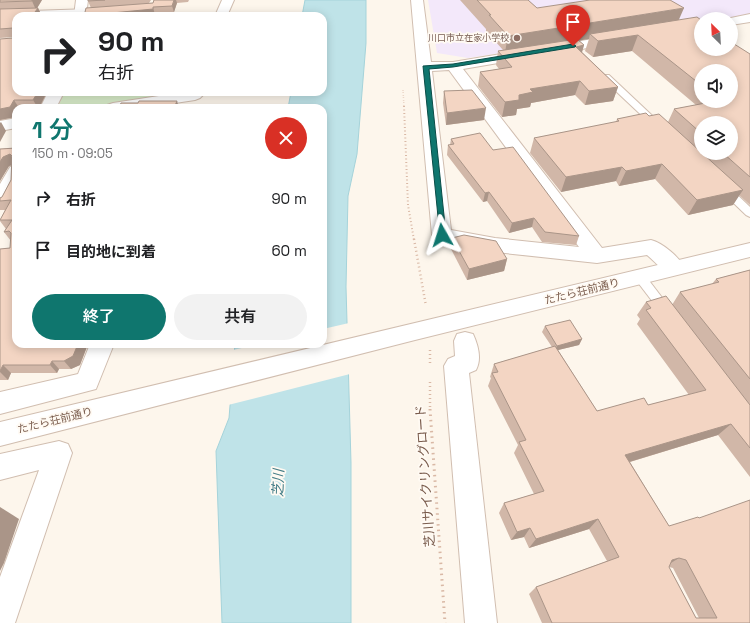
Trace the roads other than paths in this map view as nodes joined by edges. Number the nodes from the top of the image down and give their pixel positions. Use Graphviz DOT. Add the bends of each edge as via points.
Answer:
graph roads {
  1 [pos="228,0"];
  2 [pos="417,0"];
  3 [pos="81,9"];
  4 [pos="95,11"];
  5 [pos="32,12"];
  6 [pos="223,12"];
  7 [pos="12,13"];
  8 [pos="0,14"];
  9 [pos="750,18"];
  10 [pos="738,20"];
  11 [pos="634,37"];
  12 [pos="573,46"];
  13 [pos="585,57"];
  14 [pos="453,66"];
  15 [pos="425,67"];
  16 [pos="602,73"];
  17 [pos="194,98"];
  18 [pos="145,104"];
  19 [pos="12,124"];
  20 [pos="0,126"];
  21 [pos="665,132"];
  22 [pos="12,179"];
  23 [pos="716,180"];
  24 [pos="0,202"];
  25 [pos="750,213"];
  26 [pos="750,250"];
  27 [pos="597,256"];
  28 [pos="675,268"];
  29 [pos="640,276"];
  30 [pos="674,321"];
  31 [pos="465,341"];
  32 [pos="100,348"];
  33 [pos="0,403"];
  34 [pos="0,434"];
  35 [pos="0,467"];
  36 [pos="0,620"];
  37 [pos="481,623"];
  1 -- 6 [label="street"];
  2 -- 15 [label="street"];
  3 -- 4 [label="lane"];
  3 -- 5 [label="lane"];
  7 -- 8 [label="lane"];
  9 -- 10 [label="street"];
  11 -- 12 [label="street"];
  12 -- 13 [label="lane"];
  12 -- 14 [label="street"];
  14 -- 15 [label="street"];
  14 -- 27 [label="street"];
  15 -- 27 [label="street" via="442,235 495,245"];
  16 -- 21 [label="lane"];
  17 -- 18 [label="street"];
  19 -- 20 [label="street"];
  22 -- 24 [label="street"];
  23 -- 25 [label="lane"];
  26 -- 28 [label="street, たたら荘前通り"];
  27 -- 28 [label="street" via="651,247"];
  28 -- 29 [label="street, たたら荘前通り"];
  29 -- 30 [label="lane"];
  29 -- 34 [label="street, たたら荘前通り"];
  31 -- 37 [label="street" via="468,363 456,366"];
  32 -- 33 [label="street" via="87,382"];
  35 -- 36 [label="street" via="59,452"];
}
